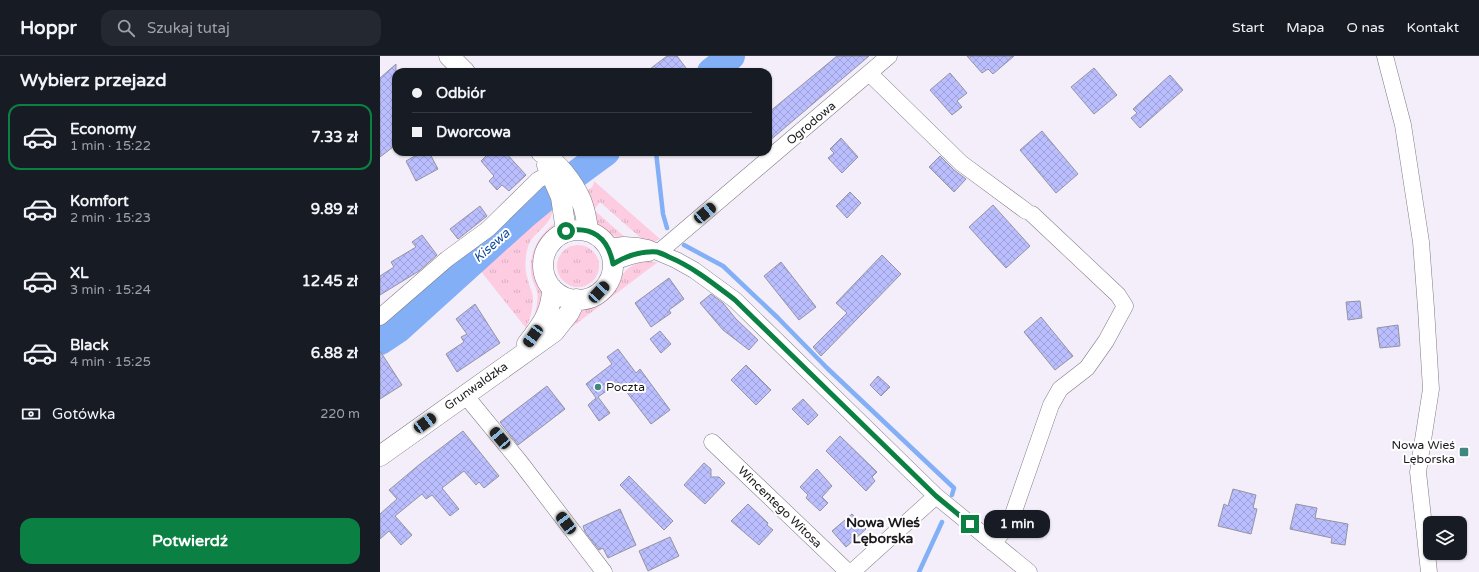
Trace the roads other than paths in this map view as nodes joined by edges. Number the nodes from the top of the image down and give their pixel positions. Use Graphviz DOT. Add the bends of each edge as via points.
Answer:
graph roads {
  1 [pos="449,56"];
  2 [pos="889,56"];
  3 [pos="1385,56"];
  4 [pos="461,68"];
  5 [pos="869,73"];
  6 [pos="548,156"];
  7 [pos="772,156"];
  8 [pos="772,156"];
  9 [pos="556,170"];
  10 [pos="567,192"];
  11 [pos="566,231"];
  12 [pos="588,231"];
  13 [pos="659,252"];
  14 [pos="611,255"];
  15 [pos="552,288"];
  16 [pos="576,299"];
  17 [pos="380,317"];
  18 [pos="514,360"];
  19 [pos="465,395"];
  20 [pos="712,442"];
  21 [pos="380,456"];
  22 [pos="936,496"];
  23 [pos="993,543"];
  24 [pos="604,572"];
  25 [pos="848,572"];
  26 [pos="852,572"];
  27 [pos="1029,572"];
  28 [pos="1429,572"];
  1 -- 4 [label="main road"];
  2 -- 5 [label="street, Ogrodowa"];
  3 -- 28 [label="street" via="1403,125 1421,242 1431,389 1418,472"];
  5 -- 8 [label="street, Ogrodowa"];
  5 -- 23 [label="street" via="960,162 1029,213 1118,295 1125,306 1106,341 1087,368 1060,389 1051,405 1012,517"];
  6 -- 9 [label="main road"];
  7 -- 13 [label="street, Ogrodowa"];
  9 -- 10 [label="main road"];
  9 -- 17 [label="street" via="538,180 488,229 447,259"];
  10 -- 11 [label="main road"];
  10 -- 12 [label="main road" via="581,200"];
  11 -- 12 [label="main road"];
  11 -- 15 [label="main road" via="549,244 544,254 545,276"];
  12 -- 14 [label="main road" via="598,235 606,243"];
  13 -- 14 [label="street" via="624,258"];
  13 -- 22 [label="street" via="694,270 735,300"];
  14 -- 16 [label="main road" via="612,274 607,284 590,298"];
  15 -- 16 [label="main road" via="558,294"];
  15 -- 18 [label="main road, Grunwaldzka" via="549,310 540,327"];
  16 -- 18 [label="main road, Grunwaldzka" via="554,332"];
  18 -- 19 [label="main road, Grunwaldzka"];
  19 -- 21 [label="main road, Grunwaldzka"];
  19 -- 24 [label="street"];
  20 -- 25 [label="street, Wincentego Witosa"];
  22 -- 23 [label="street"];
  22 -- 26 [label="street"];
  23 -- 27 [label="street"];
}
